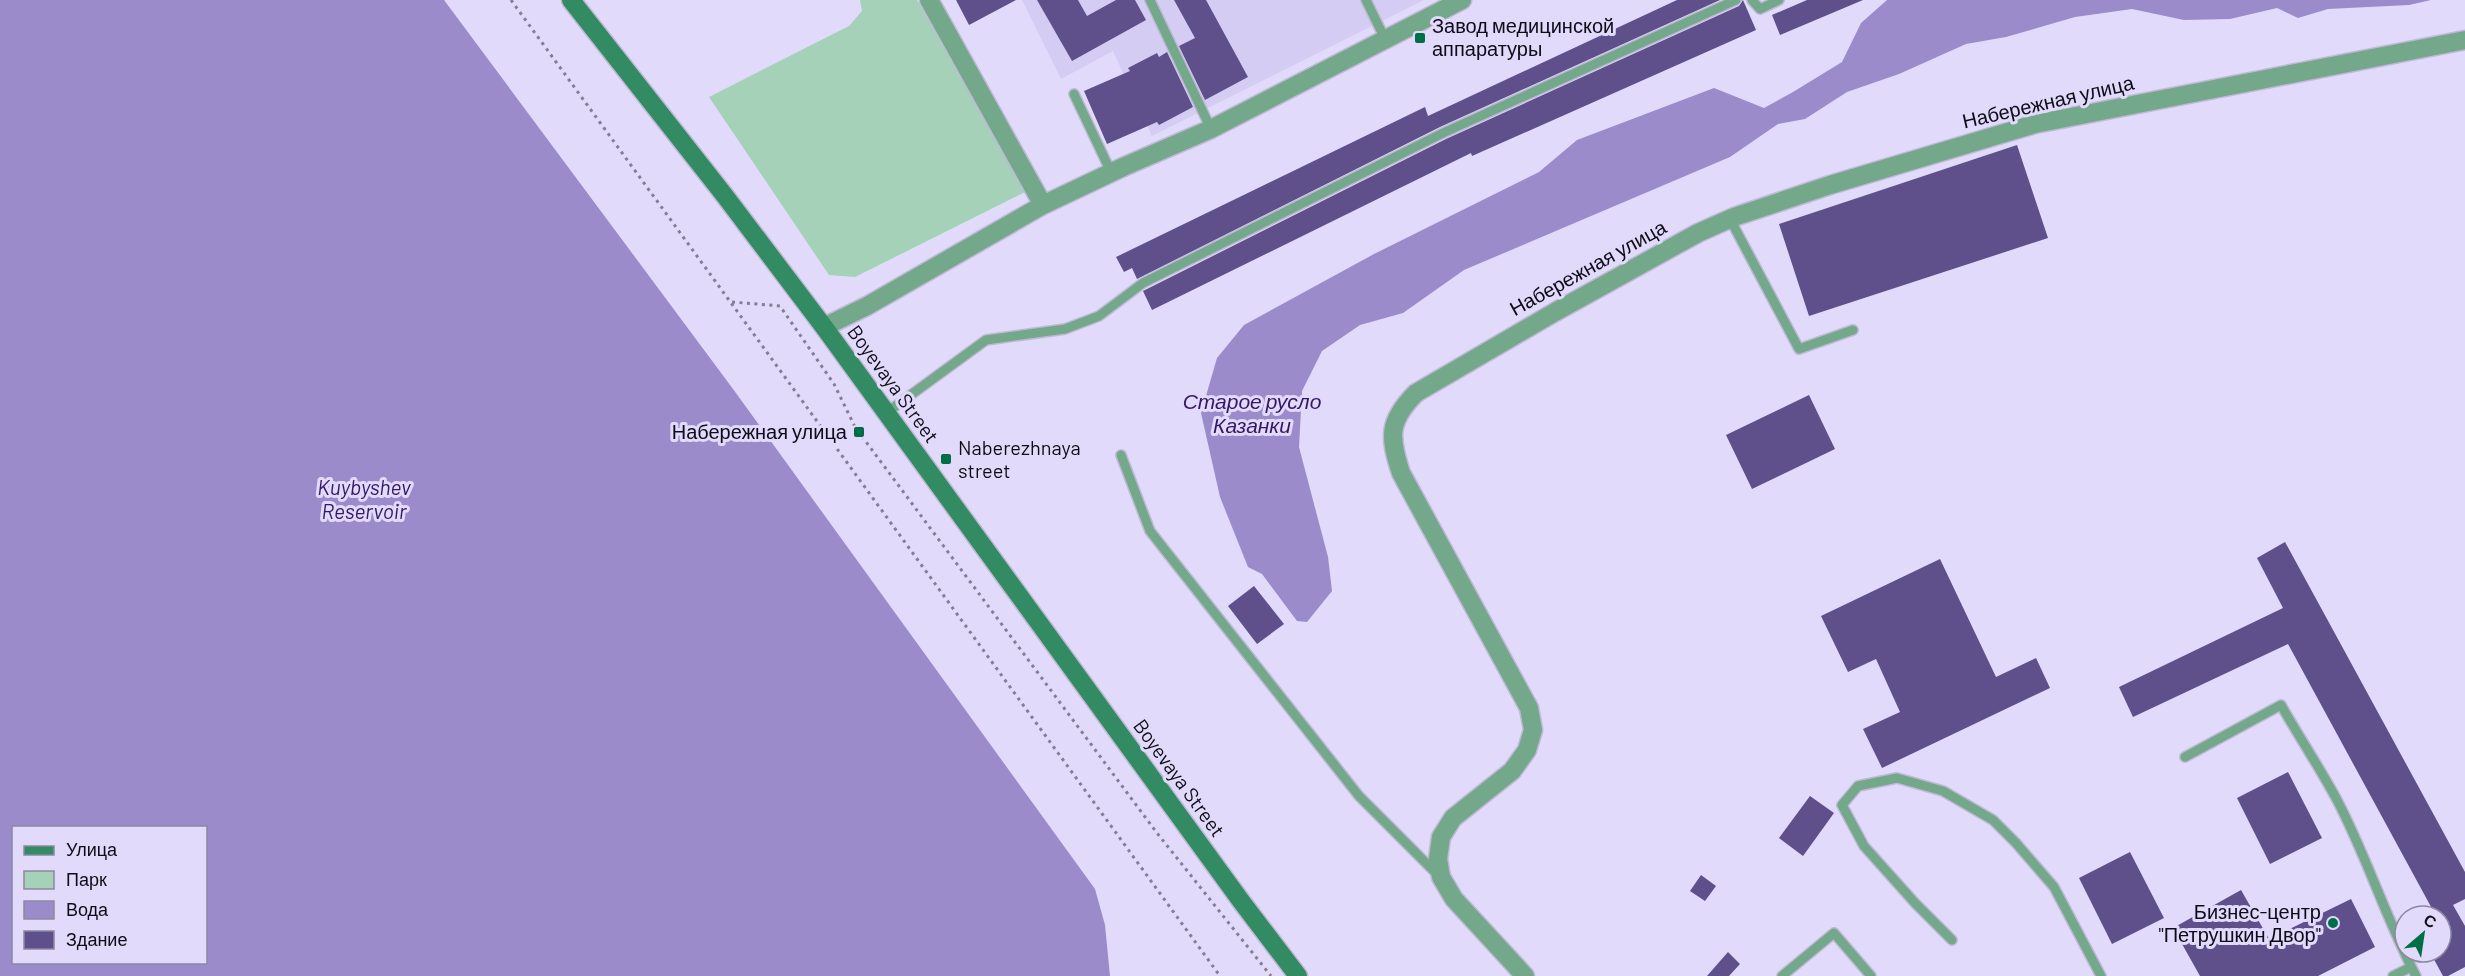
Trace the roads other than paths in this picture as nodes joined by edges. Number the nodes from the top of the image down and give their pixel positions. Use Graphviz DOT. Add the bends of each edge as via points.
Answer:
graph roads {
  1 [pos="571,0"];
  2 [pos="929,0"];
  3 [pos="1150,0"];
  4 [pos="1366,0"];
  5 [pos="1462,0"];
  6 [pos="1736,0"];
  7 [pos="1752,0"];
  8 [pos="1779,0"];
  9 [pos="1385,39"];
  10 [pos="2465,40"];
  11 [pos="1074,94"];
  12 [pos="1210,129"];
  13 [pos="1111,172"];
  14 [pos="1043,205"];
  15 [pos="1730,219"];
  16 [pos="824,327"];
  17 [pos="1853,330"];
  18 [pos="886,413"];
  19 [pos="1121,455"];
  20 [pos="2185,757"];
  21 [pos="1441,877"];
  22 [pos="1952,940"];
  23 [pos="2413,971"];
  24 [pos="1298,976"];
  25 [pos="1525,976"];
  26 [pos="1782,976"];
  27 [pos="1871,976"];
  28 [pos="2101,976"];
  29 [pos="2394,976"];
  1 -- 16 [label="main road, Boyevaya Street"];
  2 -- 14 [label="street"];
  3 -- 12 [label="lane"];
  4 -- 9 [label="lane"];
  5 -- 9 [label="street"];
  6 -- 18 [label="lane" via="1443,133 1143,283 1099,316 1065,329 986,340"];
  7 -- 8 [label="lane" via="1760,9"];
  9 -- 12 [label="street"];
  10 -- 15 [label="street, Набережная улица" via="2035,124"];
  11 -- 13 [label="lane"];
  12 -- 13 [label="street"];
  13 -- 14 [label="street"];
  14 -- 16 [label="street"];
  15 -- 17 [label="lane" via="1799,349"];
  15 -- 21 [label="street, Набережная улица" via="1555,312 1416,393 1401,408 1393,428 1392,447 1401,473 1529,708 1533,730 1527,750 1512,771 1453,818 1441,837"];
  16 -- 18 [label="main road, Boyevaya Street"];
  18 -- 24 [label="main road, Boyevaya Street"];
  19 -- 21 [label="lane" via="1150,531 1359,796"];
  20 -- 23 [label="lane" via="2281,705 2337,800"];
  21 -- 25 [label="street, Набережная улица" via="1454,899"];
  22 -- 28 [label="lane" via="1864,846 1842,805 1858,786 1897,778 1943,791 1993,820 2054,887"];
  23 -- 29 [label="lane"];
  26 -- 27 [label="lane" via="1834,933"];
}
